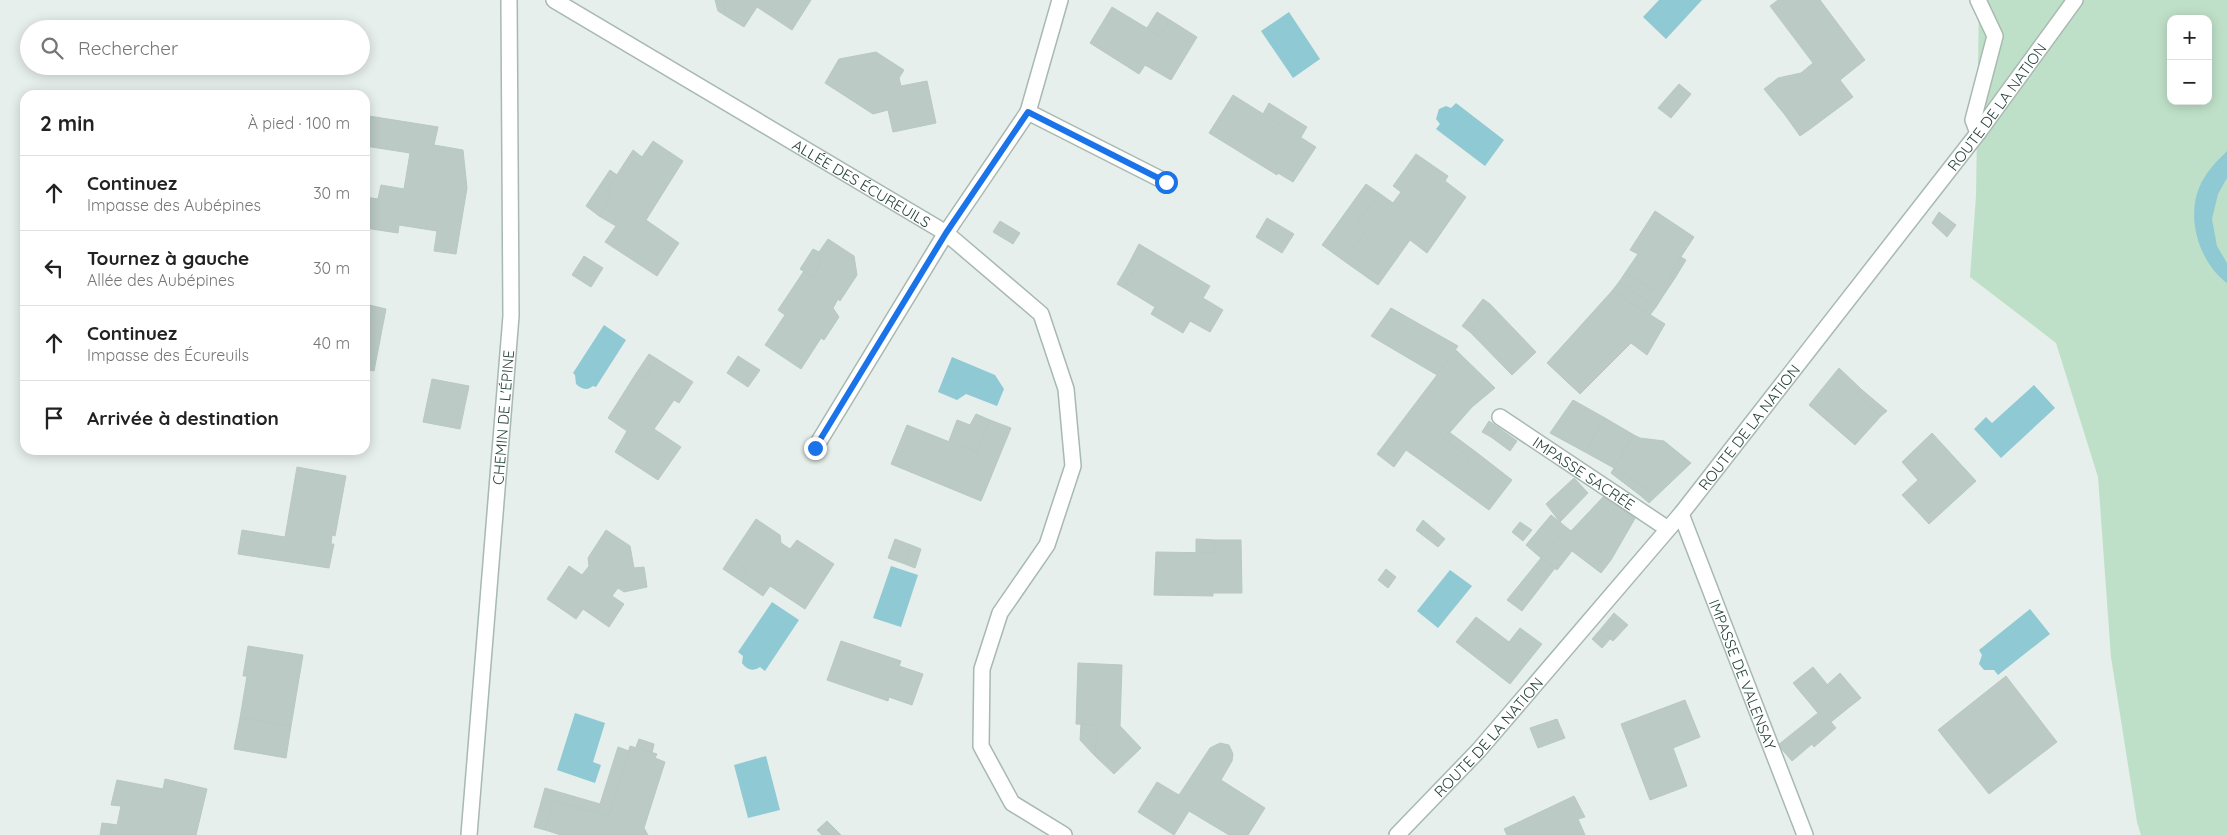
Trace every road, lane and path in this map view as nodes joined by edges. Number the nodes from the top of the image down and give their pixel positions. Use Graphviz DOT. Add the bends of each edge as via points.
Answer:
graph roads {
  1 [pos="509,0"];
  2 [pos="554,0"];
  3 [pos="1060,0"];
  4 [pos="1978,0"];
  5 [pos="2075,0"];
  6 [pos="1028,112"];
  7 [pos="1978,133"];
  8 [pos="1166,182"];
  9 [pos="946,233"];
  10 [pos="1500,417"];
  11 [pos="815,448"];
  12 [pos="1681,514"];
  13 [pos="1668,528"];
  14 [pos="469,835"];
  15 [pos="1064,835"];
  16 [pos="1397,835"];
  17 [pos="1805,835"];
  1 -- 14 [label="street, CHEMIN DE L'ÉPINE" via="511,316"];
  2 -- 9 [label="street, ALLÉE DES ÉCUREUILS"];
  3 -- 6 [label="street"];
  4 -- 7 [label="street" via="1995,36 1973,120"];
  5 -- 7 [label="street, ROUTE DE LA NATION"];
  6 -- 8 [label="street"];
  6 -- 9 [label="street"];
  7 -- 12 [label="street, ROUTE DE LA NATION"];
  9 -- 11 [label="street"];
  9 -- 15 [label="street, ALLÉE DES ÉCUREUILS" via="1041,314 1066,389 1073,466 1047,545 1000,614 982,669 980,746 1012,803"];
  10 -- 13 [label="street, IMPASSE SACRÉE"];
  12 -- 13 [label="street, ROUTE DE LA NATION"];
  12 -- 17 [label="street, IMPASSE DE VALENSAY"];
  13 -- 16 [label="street, ROUTE DE LA NATION" via="1479,750"];
}
